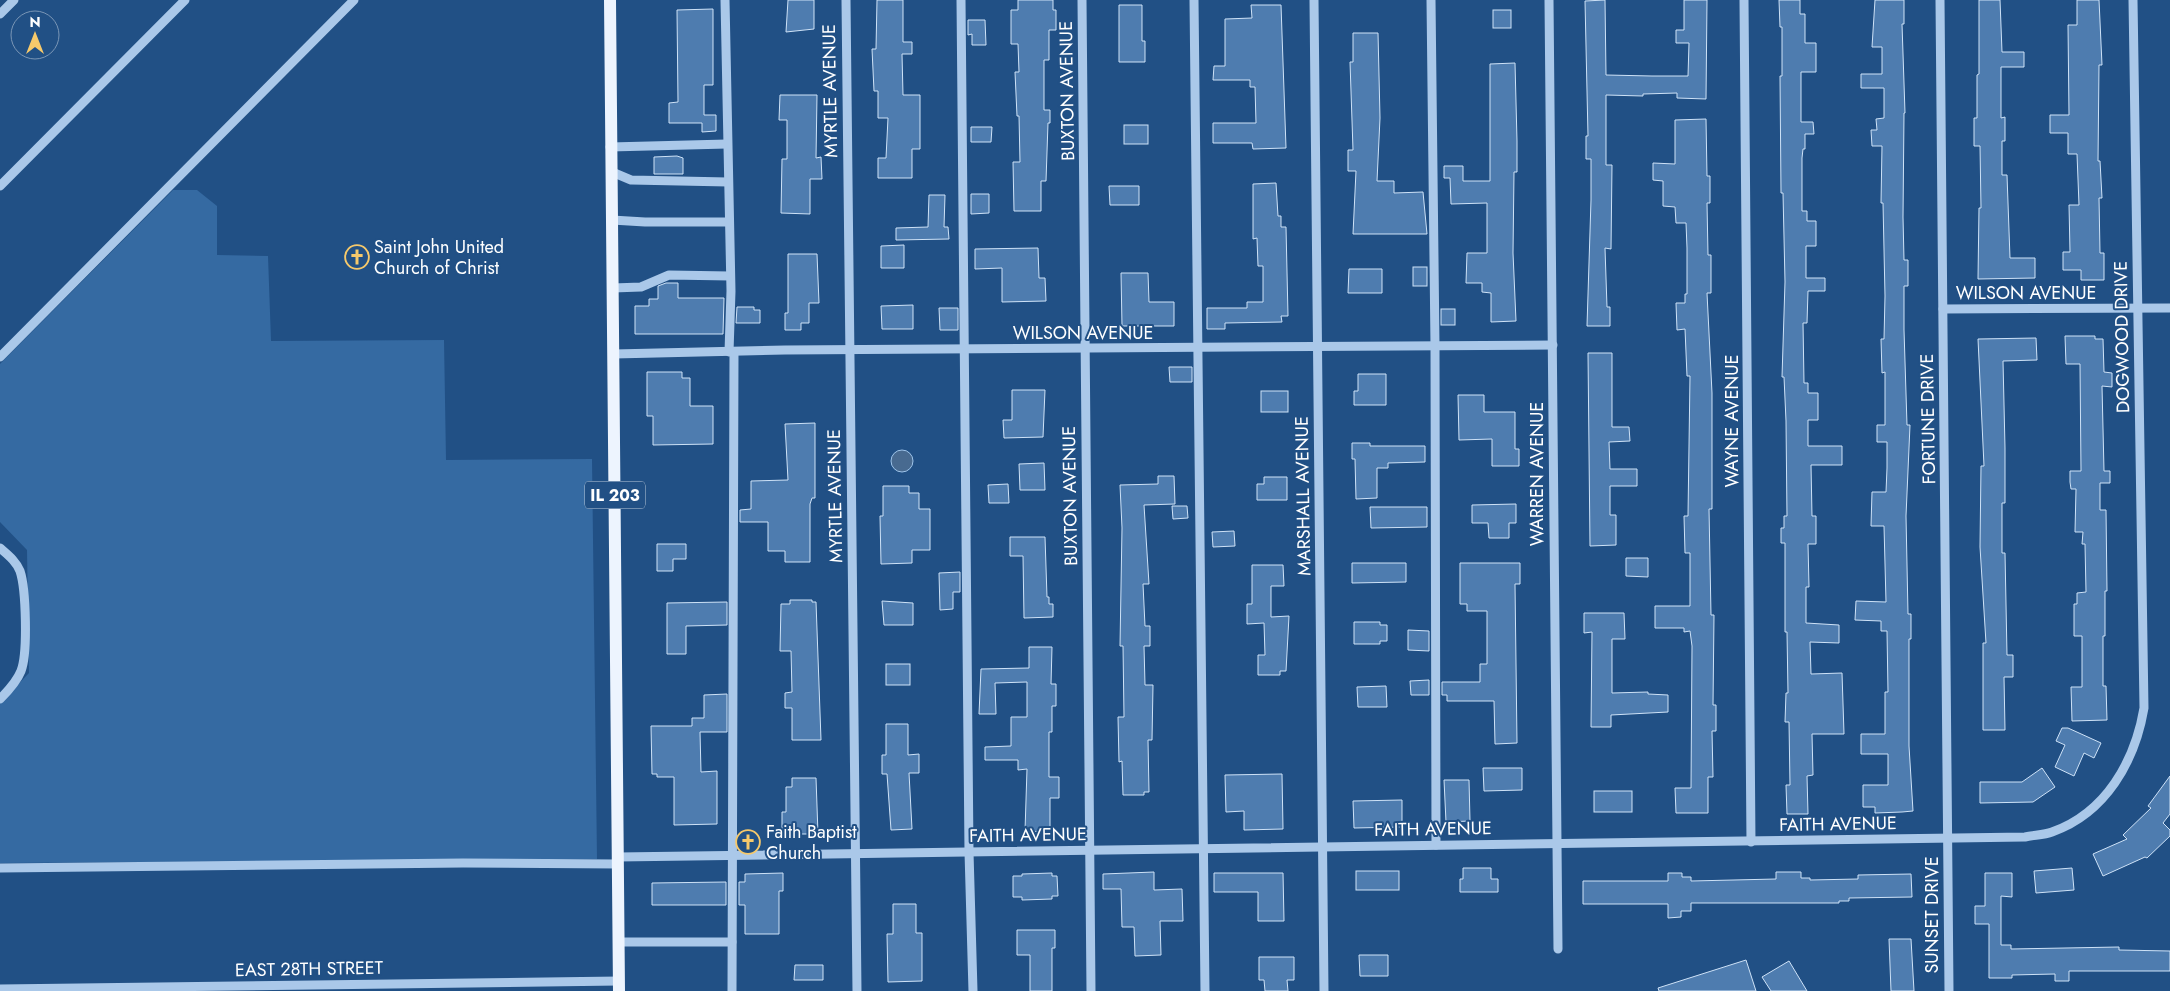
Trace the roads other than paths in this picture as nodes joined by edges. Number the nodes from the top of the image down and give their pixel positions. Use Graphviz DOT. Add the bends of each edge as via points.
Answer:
graph roads {
  1 [pos="14,0"];
  2 [pos="185,0"];
  3 [pos="354,0"];
  4 [pos="610,0"];
  5 [pos="725,0"];
  6 [pos="846,0"];
  7 [pos="961,0"];
  8 [pos="1082,0"];
  9 [pos="1194,0"];
  10 [pos="1314,0"];
  11 [pos="1431,0"];
  12 [pos="1549,0"];
  13 [pos="1744,0"];
  14 [pos="1940,0"];
  15 [pos="2133,0"];
  16 [pos="0,14"];
  17 [pos="727,144"];
  18 [pos="610,147"];
  19 [pos="612,172"];
  20 [pos="728,182"];
  21 [pos="0,186"];
  22 [pos="612,220"];
  23 [pos="729,222"];
  24 [pos="730,276"];
  25 [pos="613,288"];
  26 [pos="2138,308"];
  27 [pos="2170,308"];
  28 [pos="1943,309"];
  29 [pos="1553,345"];
  30 [pos="1435,346"];
  31 [pos="1318,347"];
  32 [pos="1198,348"];
  33 [pos="1085,349"];
  34 [pos="849,350"];
  35 [pos="964,350"];
  36 [pos="732,352"];
  37 [pos="614,354"];
  38 [pos="0,356"];
  39 [pos="0,548"];
  40 [pos="2143,674"];
  41 [pos="0,698"];
  42 [pos="1948,838"];
  43 [pos="1751,842"];
  44 [pos="1556,844"];
  45 [pos="1436,846"];
  46 [pos="1324,847"];
  47 [pos="1205,849"];
  48 [pos="1090,850"];
  49 [pos="970,852"];
  50 [pos="855,853"];
  51 [pos="732,855"];
  52 [pos="618,861"];
  53 [pos="0,868"];
  54 [pos="619,942"];
  55 [pos="732,942"];
  56 [pos="1558,949"];
  57 [pos="619,986"];
  58 [pos="0,989"];
  59 [pos="732,991"];
  60 [pos="856,991"];
  61 [pos="973,991"];
  62 [pos="1091,991"];
  63 [pos="1205,991"];
  64 [pos="1324,991"];
  65 [pos="1949,991"];
  1 -- 16 [label="street"];
  2 -- 21 [label="street"];
  3 -- 38 [label="street"];
  4 -- 18 [label="main road, IL 203"];
  5 -- 17 [label="street"];
  6 -- 34 [label="street, MYRTLE AVENUE"];
  7 -- 35 [label="street"];
  8 -- 33 [label="street, BUXTON AVENUE"];
  9 -- 32 [label="street"];
  10 -- 31 [label="street, MARSHALL AVENUE"];
  11 -- 30 [label="street"];
  12 -- 29 [label="street, WARREN AVENUE"];
  13 -- 43 [label="street, WAYNE AVENUE"];
  14 -- 28 [label="street, FORTUNE DRIVE"];
  15 -- 26 [label="street, DOGWOOD DRIVE"];
  17 -- 18 [label="street"];
  17 -- 20 [label="street"];
  18 -- 19 [label="main road, IL 203"];
  19 -- 20 [label="street" via="631,180"];
  19 -- 22 [label="main road, IL 203"];
  20 -- 23 [label="street"];
  22 -- 23 [label="street"];
  22 -- 25 [label="main road, IL 203"];
  23 -- 24 [label="street"];
  24 -- 25 [label="street" via="669,275 641,287"];
  24 -- 36 [label="street"];
  25 -- 37 [label="main road, IL 203"];
  26 -- 27 [label="street, WILSON AVENUE"];
  26 -- 28 [label="street, WILSON AVENUE"];
  26 -- 40 [label="street, DOGWOOD DRIVE"];
  28 -- 42 [label="street, FORTUNE DRIVE"];
  29 -- 30 [label="street, WILSON AVENUE"];
  29 -- 44 [label="street, WARREN AVENUE"];
  30 -- 31 [label="street, WILSON AVENUE"];
  30 -- 45 [label="street"];
  31 -- 32 [label="street, WILSON AVENUE"];
  31 -- 46 [label="street, MARSHALL AVENUE"];
  32 -- 33 [label="street, WILSON AVENUE"];
  32 -- 47 [label="street"];
  33 -- 35 [label="street, WILSON AVENUE"];
  33 -- 48 [label="street, BUXTON AVENUE"];
  34 -- 35 [label="street, WILSON AVENUE"];
  34 -- 36 [label="street, WILSON AVENUE"];
  34 -- 50 [label="street, MYRTLE AVENUE"];
  35 -- 49 [label="street"];
  36 -- 37 [label="street, WILSON AVENUE"];
  36 -- 51 [label="street"];
  37 -- 52 [label="main road, IL 203"];
  39 -- 41 [label="street" via="20,571 25,652 21,672"];
  40 -- 42 [label="street, FAITH AVENUE" via="2144,708 2140,733 2131,757 2108,793 2090,810 2052,832"];
  42 -- 43 [label="street, FAITH AVENUE"];
  42 -- 65 [label="street, SUNSET DRIVE"];
  43 -- 44 [label="street, FAITH AVENUE"];
  44 -- 45 [label="street, FAITH AVENUE"];
  44 -- 56 [label="street, WARREN AVENUE"];
  45 -- 46 [label="street, FAITH AVENUE"];
  46 -- 47 [label="street, FAITH AVENUE"];
  46 -- 64 [label="street, MARSHALL AVENUE"];
  47 -- 48 [label="street, FAITH AVENUE"];
  47 -- 63 [label="street"];
  48 -- 49 [label="street, FAITH AVENUE"];
  48 -- 62 [label="street, BUXTON AVENUE"];
  49 -- 50 [label="street, FAITH AVENUE"];
  49 -- 61 [label="street"];
  50 -- 51 [label="street, FAITH AVENUE"];
  50 -- 60 [label="street, MYRTLE AVENUE"];
  51 -- 52 [label="street, FAITH AVENUE"];
  51 -- 55 [label="street"];
  52 -- 53 [label="street, FAITH AVENUE"];
  52 -- 54 [label="main road, IL 203"];
  54 -- 55 [label="street"];
  54 -- 57 [label="main road, IL 203"];
  55 -- 59 [label="street"];
  57 -- 58 [label="street, EAST 28TH STREET"];
}
